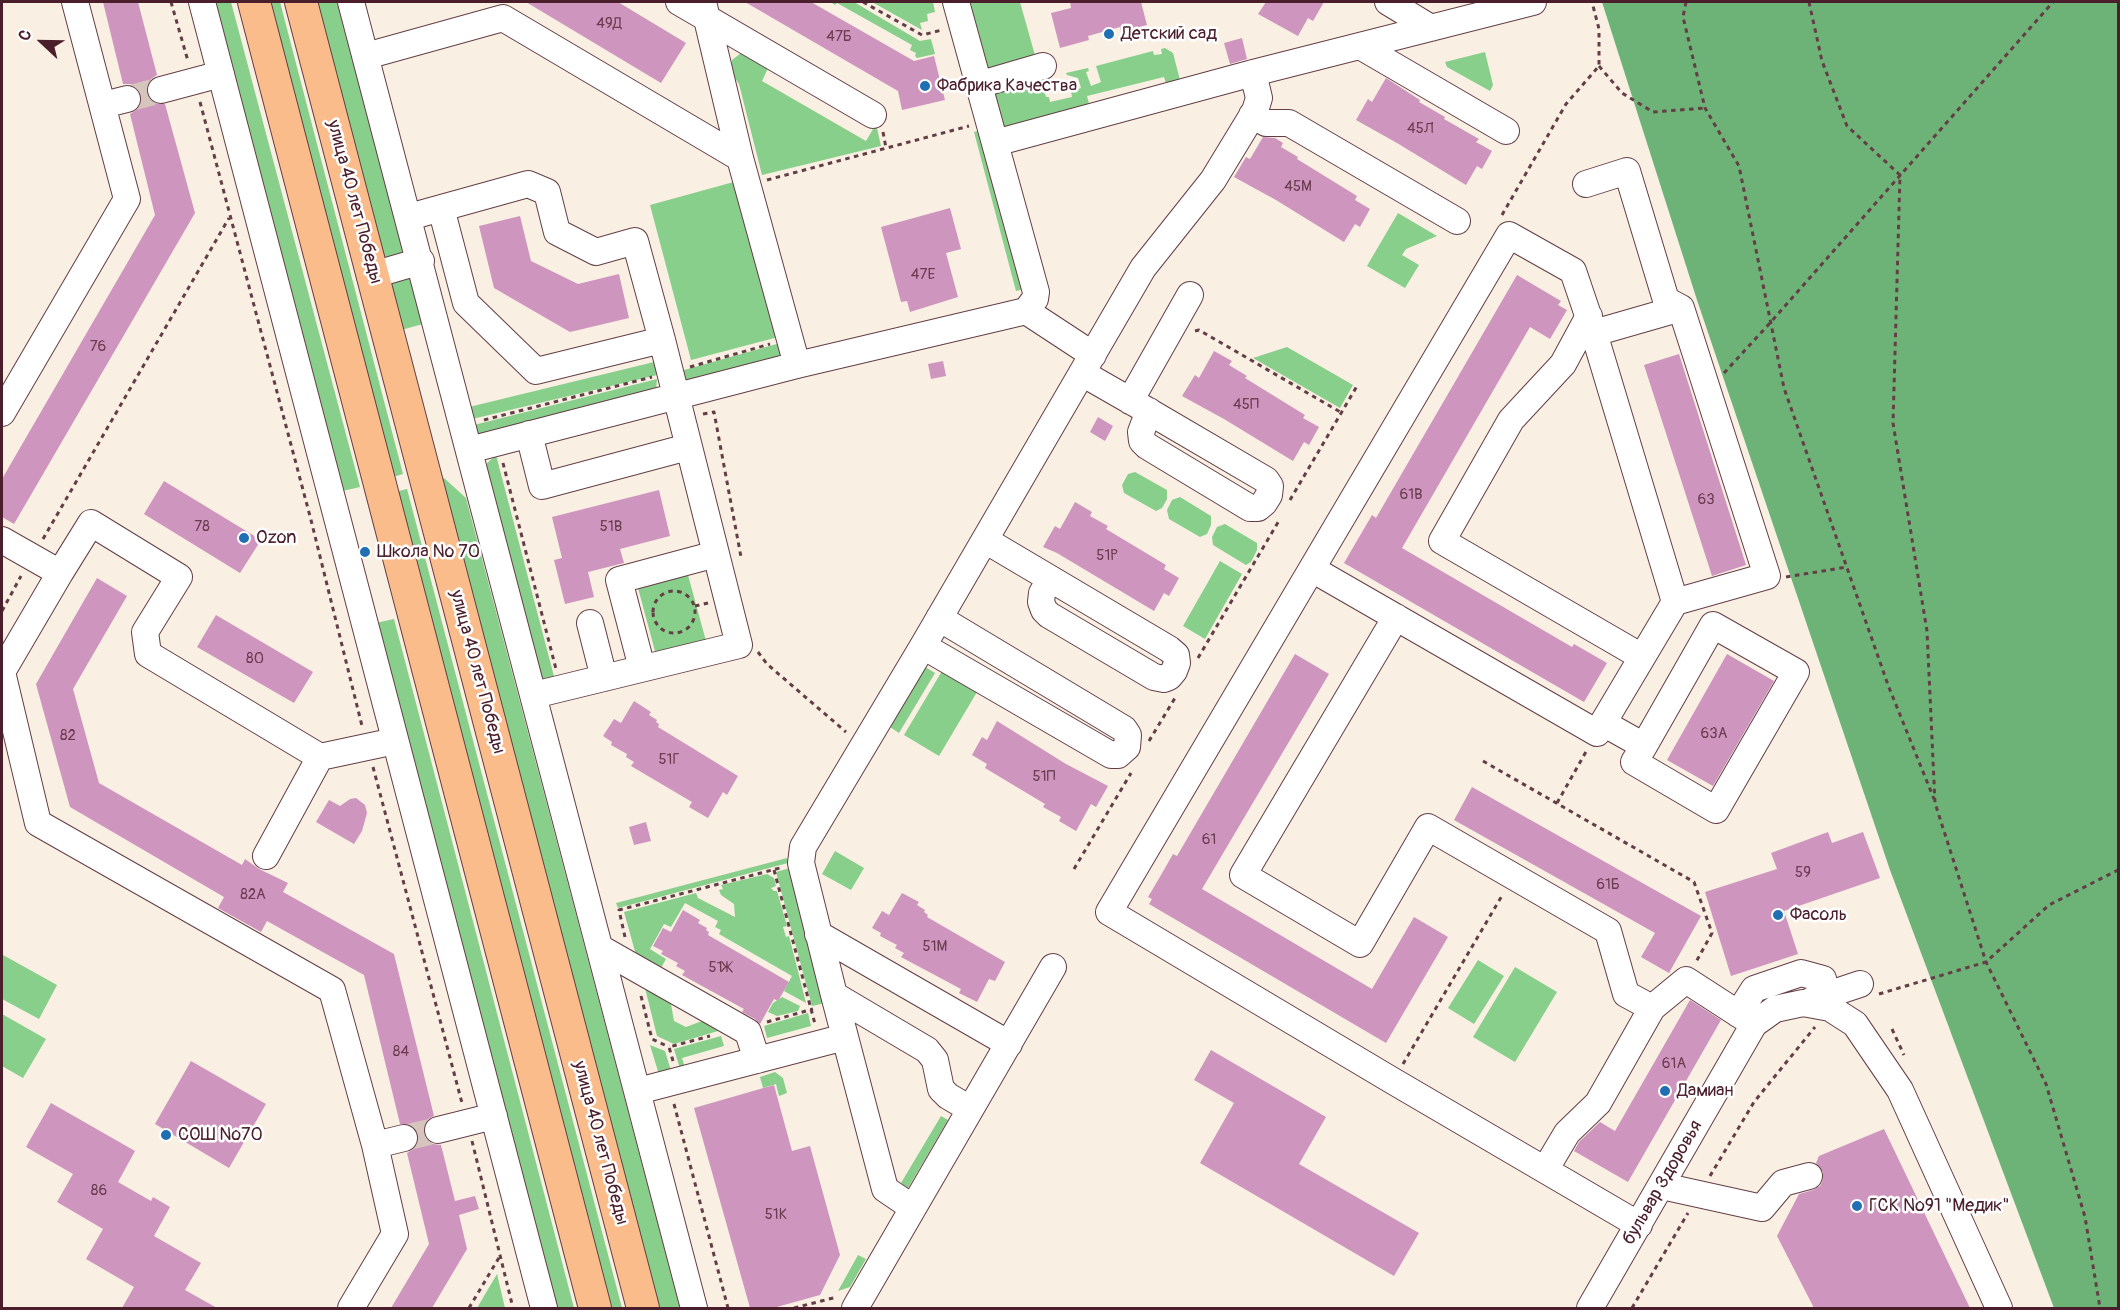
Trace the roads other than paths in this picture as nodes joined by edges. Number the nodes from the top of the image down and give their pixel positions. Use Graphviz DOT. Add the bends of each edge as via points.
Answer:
graph roads {
  1 [pos="75,2"];
  2 [pos="202,2"];
  3 [pos="254,2"];
  4 [pos="301,2"];
  5 [pos="351,2"];
  6 [pos="679,2"];
  7 [pos="956,2"];
  8 [pos="1388,2"];
  9 [pos="1533,2"];
  10 [pos="705,10"];
  11 [pos="1431,28"];
  12 [pos="1360,46"];
  13 [pos="366,56"];
  14 [pos="1043,66"];
  15 [pos="1253,73"];
  16 [pos="221,74"];
  17 [pos="978,85"];
  18 [pos="161,90"];
  19 [pos="873,115"];
  20 [pos="1252,115"];
  21 [pos="1506,131"];
  22 [pos="992,132"];
  23 [pos="740,158"];
  24 [pos="1586,184"];
  25 [pos="441,208"];
  26 [pos="408,217"];
  27 [pos="1457,221"];
  28 [pos="421,261"];
  29 [pos="373,274"];
  30 [pos="1190,295"];
  31 [pos="1681,308"];
  32 [pos="1026,311"];
  33 [pos="1591,324"];
  34 [pos="662,340"];
  35 [pos="1088,364"];
  36 [pos="797,365"];
  37 [pos="675,396"];
  38 [pos="1140,406"];
  39 [pos="2,413"];
  40 [pos="528,434"];
  41 [pos="688,447"];
  42 [pos="469,450"];
  43 [pos="2,540"];
  44 [pos="985,540"];
  45 [pos="716,554"];
  46 [pos="1312,569"];
  47 [pos="60,573"];
  48 [pos="1051,579"];
  49 [pos="1675,602"];
  50 [pos="1396,617"];
  51 [pos="939,618"];
  52 [pos="590,623"];
  53 [pos="923,646"];
  54 [pos="1642,657"];
  55 [pos="642,668"];
  56 [pos="604,678"];
  57 [pos="534,695"];
  58 [pos="1600,728"];
  59 [pos="395,741"];
  60 [pos="1644,746"];
  61 [pos="320,757"];
  62 [pos="266,856"];
  63 [pos="818,934"];
  64 [pos="600,948"];
  65 [pos="1053,967"];
  66 [pos="1867,990"];
  67 [pos="826,1001"];
  68 [pos="1820,1002"];
  69 [pos="1652,1008"];
  70 [pos="1746,1019"];
  71 [pos="845,1037"];
  72 [pos="1009,1044"];
  73 [pos="757,1060"];
  74 [pos="638,1091"];
  75 [pos="970,1109"];
  76 [pos="494,1116"];
  77 [pos="438,1130"];
  78 [pos="404,1138"];
  79 [pos="375,1145"];
  80 [pos="1545,1170"];
  81 [pos="1809,1176"];
  82 [pos="1662,1186"];
  83 [pos="913,1208"];
  84 [pos="1639,1225"];
  85 [pos="847,1302"];
  86 [pos="351,1308"];
  87 [pos="544,1308"];
  88 [pos="595,1308"];
  89 [pos="643,1308"];
  90 [pos="694,1308"];
  91 [pos="1590,1308"];
  92 [pos="1999,1308"];
  1 -- 39 [label="street" via="115,102 127,199"];
  2 -- 16 [label="street"];
  3 -- 88 [label="main road"];
  4 -- 29 [label="main road, улица 40 лет Победы"];
  5 -- 13 [label="street"];
  6 -- 10 [label="street"];
  7 -- 17 [label="street"];
  8 -- 11 [label="street"];
  9 -- 11 [label="street"];
  10 -- 19 [label="street"];
  10 -- 23 [label="street"];
  11 -- 12 [label="street"];
  12 -- 15 [label="street"];
  12 -- 21 [label="street"];
  13 -- 23 [label="street" via="502,18"];
  13 -- 26 [label="street"];
  14 -- 17 [label="street"];
  15 -- 20 [label="street" via="1258,98"];
  15 -- 22 [label="street" via="1186,79"];
  16 -- 18 [label="street"];
  16 -- 59 [label="street"];
  17 -- 22 [label="street"];
  20 -- 27 [label="street" via="1266,123 1290,123"];
  20 -- 35 [label="street" via="1213,180 1143,268"];
  22 -- 32 [label="street" via="1035,292"];
  23 -- 36 [label="street"];
  24 -- 31 [label="street" via="1627,171 1666,300"];
  25 -- 26 [label="street"];
  25 -- 34 [label="street" via="466,303 536,371"];
  25 -- 34 [label="street" via="528,184 547,192 556,232 596,252 635,242"];
  26 -- 28 [label="street"];
  28 -- 29 [label="street"];
  28 -- 42 [label="street"];
  29 -- 89 [label="main road, улица 40 лет Победы"];
  30 -- 38 [label="street"];
  31 -- 33 [label="street"];
  31 -- 49 [label="street" via="1767,576"];
  32 -- 35 [label="street"];
  32 -- 36 [label="street"];
  33 -- 46 [label="street" via="1573,271 1509,235"];
  33 -- 49 [label="street"];
  33 -- 54 [label="street" via="1563,364 1511,420 1442,541"];
  34 -- 37 [label="street"];
  35 -- 38 [label="street"];
  35 -- 44 [label="street"];
  36 -- 37 [label="street"];
  37 -- 40 [label="street"];
  37 -- 41 [label="street"];
  38 -- 38 [label="street" via="1266,480 1270,486 1264,503 1250,508 1147,446 1142,441"];
  40 -- 41 [label="street" via="542,486"];
  40 -- 42 [label="street"];
  41 -- 45 [label="street"];
  42 -- 57 [label="street"];
  43 -- 47 [label="street"];
  44 -- 48 [label="street"];
  44 -- 51 [label="street"];
  45 -- 55 [label="street" via="619,580"];
  45 -- 55 [label="street" via="739,645"];
  46 -- 50 [label="street"];
  46 -- 80 [label="street" via="1109,912"];
  47 -- 61 [label="street" via="91,523 179,577 146,632 148,654"];
  47 -- 79 [label="street" via="2,672 38,823 332,990"];
  48 -- 48 [label="street" via="1169,649 1176,656 1174,671 1164,679 1154,677 1049,615 1041,602"];
  49 -- 54 [label="street"];
  50 -- 58 [label="street"];
  50 -- 69 [label="street" via="1243,875 1360,944 1428,827 1608,932 1626,994"];
  51 -- 53 [label="street"];
  51 -- 53 [label="street" via="1124,729 1127,747 1118,755 1111,755"];
  52 -- 56 [label="street"];
  53 -- 63 [label="street" via="803,848 801,862"];
  54 -- 58 [label="street"];
  55 -- 56 [label="street"];
  56 -- 57 [label="street"];
  57 -- 64 [label="street"];
  58 -- 60 [label="street"];
  59 -- 61 [label="street"];
  59 -- 76 [label="street"];
  60 -- 60 [label="street" via="1713,625 1796,672 1716,810 1634,762"];
  61 -- 62 [label="street"];
  63 -- 67 [label="street"];
  63 -- 72 [label="street"];
  64 -- 73 [label="street" via="752,1025 748,1032"];
  64 -- 74 [label="street"];
  65 -- 72 [label="street"];
  66 -- 68 [label="street, бульвар Здоровья"];
  67 -- 71 [label="street"];
  67 -- 75 [label="street" via="927,1050 935,1060 941,1089"];
  68 -- 70 [label="street, бульвар Здоровья" via="1775,1009"];
  68 -- 92 [label="street" via="1855,1024 1899,1090"];
  69 -- 70 [label="street" via="1686,980"];
  69 -- 80 [label="street" via="1598,1103 1567,1133"];
  70 -- 82 [label="street, бульвар Здоровья"];
  71 -- 73 [label="street"];
  71 -- 83 [label="street" via="885,1189"];
  72 -- 75 [label="street"];
  73 -- 74 [label="street" via="675,1088"];
  74 -- 90 [label="street"];
  75 -- 83 [label="street"];
  76 -- 77 [label="street"];
  76 -- 87 [label="street"];
  78 -- 79 [label="street"];
  79 -- 86 [label="street" via="395,1234"];
  80 -- 84 [label="street"];
  81 -- 82 [label="street" via="1783,1183 1762,1208"];
  82 -- 84 [label="street, бульвар Здоровья"];
  83 -- 85 [label="street"];
  84 -- 91 [label="street, бульвар Здоровья"];
}
